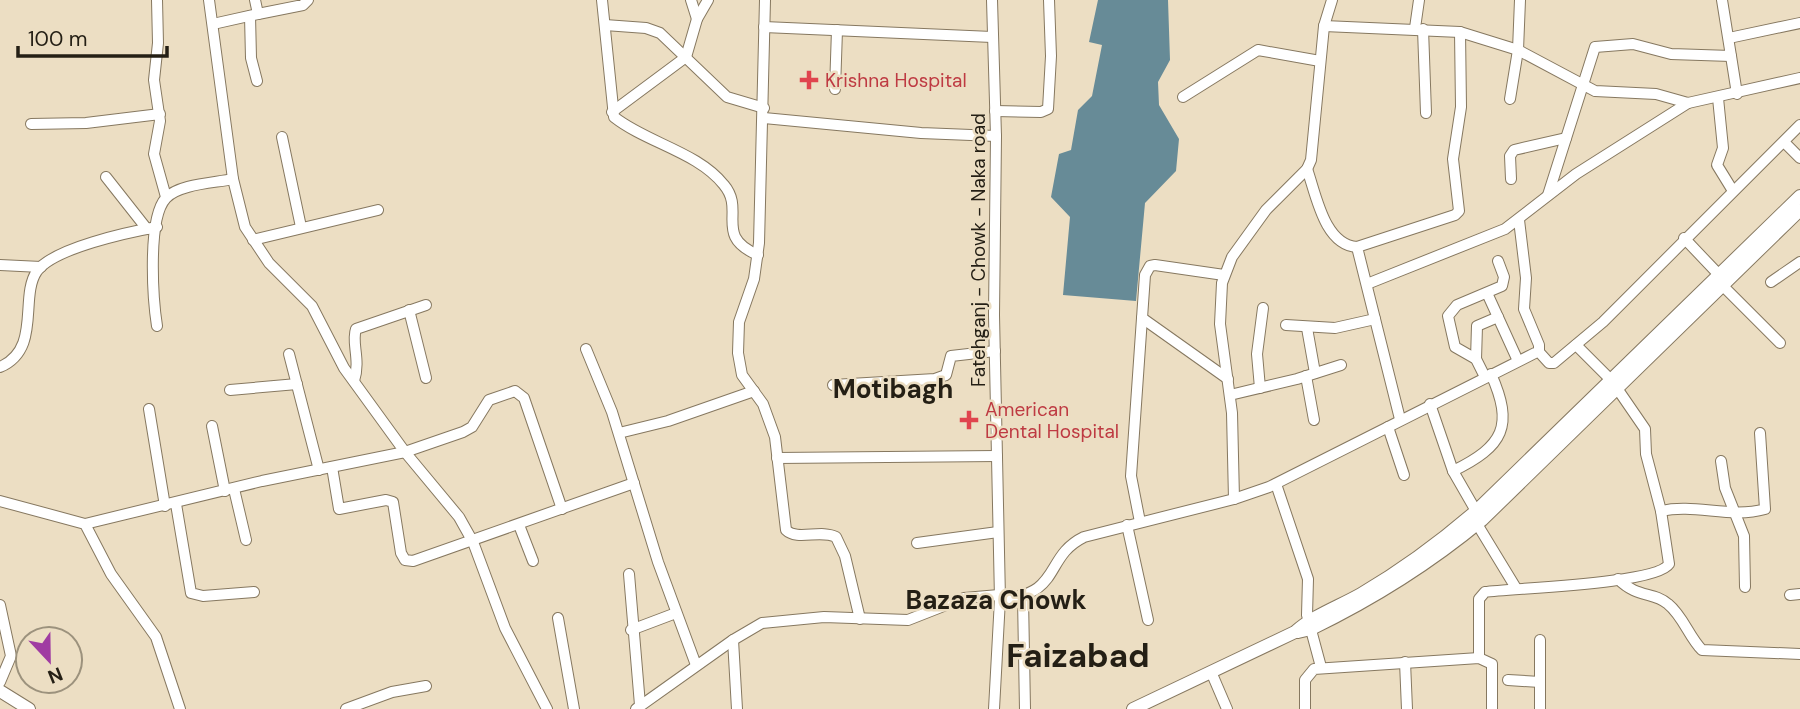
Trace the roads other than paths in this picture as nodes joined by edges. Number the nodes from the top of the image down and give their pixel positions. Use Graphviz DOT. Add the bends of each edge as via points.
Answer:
graph roads {
  1 [pos="157,0"];
  2 [pos="209,0"];
  3 [pos="255,0"];
  4 [pos="308,0"];
  5 [pos="602,0"];
  6 [pos="691,0"];
  7 [pos="708,0"];
  8 [pos="765,0"];
  9 [pos="992,0"];
  10 [pos="1049,0"];
  11 [pos="1332,0"];
  12 [pos="1419,0"];
  13 [pos="1520,0"];
  14 [pos="1722,0"];
  15 [pos="254,15"];
  16 [pos="697,19"];
  17 [pos="1800,23"];
  18 [pos="213,24"];
  19 [pos="605,25"];
  20 [pos="1324,26"];
  21 [pos="764,27"];
  22 [pos="1419,28"];
  23 [pos="836,30"];
  24 [pos="1460,33"];
  25 [pos="992,37"];
  26 [pos="1729,38"];
  27 [pos="1518,50"];
  28 [pos="1731,56"];
  29 [pos="686,57"];
  30 [pos="1320,61"];
  31 [pos="1800,78"];
  32 [pos="257,81"];
  33 [pos="1583,85"];
  34 [pos="835,89"];
  35 [pos="1737,94"];
  36 [pos="1183,97"];
  37 [pos="1718,98"];
  38 [pos="1510,99"];
  39 [pos="1688,103"];
  40 [pos="995,111"];
  41 [pos="612,112"];
  42 [pos="764,113"];
  43 [pos="1426,113"];
  44 [pos="160,114"];
  45 [pos="31,124"];
  46 [pos="1800,125"];
  47 [pos="996,136"];
  48 [pos="282,137"];
  49 [pos="1566,138"];
  50 [pos="1784,142"];
  51 [pos="1800,158"];
  52 [pos="1307,169"];
  53 [pos="106,177"];
  54 [pos="233,179"];
  55 [pos="1511,179"];
  56 [pos="1733,191"];
  57 [pos="1800,195"];
  58 [pos="1548,196"];
  59 [pos="166,197"];
  60 [pos="378,210"];
  61 [pos="1800,210"];
  62 [pos="1518,220"];
  63 [pos="301,227"];
  64 [pos="152,228"];
  65 [pos="1684,238"];
  66 [pos="253,240"];
  67 [pos="1357,247"];
  68 [pos="758,256"];
  69 [pos="1499,261"];
  70 [pos="1800,262"];
  71 [pos="0,265"];
  72 [pos="41,267"];
  73 [pos="1224,275"];
  74 [pos="1722,280"];
  75 [pos="1771,282"];
  76 [pos="1367,284"];
  77 [pos="1487,293"];
  78 [pos="426,305"];
  79 [pos="1263,308"];
  80 [pos="409,310"];
  81 [pos="1498,317"];
  82 [pos="1142,318"];
  83 [pos="1375,318"];
  84 [pos="1286,325"];
  85 [pos="157,326"];
  86 [pos="1307,328"];
  87 [pos="1780,343"];
  88 [pos="1577,345"];
  89 [pos="586,349"];
  90 [pos="995,351"];
  91 [pos="1539,352"];
  92 [pos="289,354"];
  93 [pos="1476,359"];
  94 [pos="1518,361"];
  95 [pos="1340,365"];
  96 [pos="0,367"];
  97 [pos="1311,375"];
  98 [pos="1488,376"];
  99 [pos="426,378"];
  100 [pos="1228,379"];
  101 [pos="354,381"];
  102 [pos="297,384"];
  103 [pos="1614,385"];
  104 [pos="833,386"];
  105 [pos="1260,388"];
  106 [pos="230,390"];
  107 [pos="754,391"];
  108 [pos="1230,395"];
  109 [pos="1430,404"];
  110 [pos="149,408"];
  111 [pos="1400,419"];
  112 [pos="1314,420"];
  113 [pos="212,426"];
  114 [pos="1388,427"];
  115 [pos="619,433"];
  116 [pos="1760,433"];
  117 [pos="405,452"];
  118 [pos="997,456"];
  119 [pos="777,458"];
  120 [pos="1721,461"];
  121 [pos="332,467"];
  122 [pos="319,470"];
  123 [pos="1453,471"];
  124 [pos="1404,475"];
  125 [pos="634,483"];
  126 [pos="1276,484"];
  127 [pos="230,490"];
  128 [pos="1234,499"];
  129 [pos="0,500"];
  130 [pos="171,505"];
  131 [pos="562,509"];
  132 [pos="1661,511"];
  133 [pos="1735,511"];
  134 [pos="1475,517"];
  135 [pos="1140,522"];
  136 [pos="85,524"];
  137 [pos="519,525"];
  138 [pos="1126,525"];
  139 [pos="998,533"];
  140 [pos="246,540"];
  141 [pos="473,542"];
  142 [pos="917,543"];
  143 [pos="533,561"];
  144 [pos="629,574"];
  145 [pos="1618,579"];
  146 [pos="1745,587"];
  147 [pos="1516,588"];
  148 [pos="254,592"];
  149 [pos="999,597"];
  150 [pos="1023,598"];
  151 [pos="0,604"];
  152 [pos="676,613"];
  153 [pos="558,618"];
  154 [pos="860,620"];
  155 [pos="1148,620"];
  156 [pos="1310,624"];
  157 [pos="631,629"];
  158 [pos="733,640"];
  159 [pos="1540,640"];
  160 [pos="1800,653"];
  161 [pos="1479,658"];
  162 [pos="1405,662"];
  163 [pos="696,665"];
  164 [pos="1321,667"];
  165 [pos="1212,674"];
  166 [pos="1508,680"];
  167 [pos="0,682"];
  168 [pos="1540,682"];
  169 [pos="426,687"];
  170 [pos="0,691"];
  171 [pos="638,707"];
  172 [pos="29,709"];
  173 [pos="180,709"];
  174 [pos="346,709"];
  175 [pos="547,709"];
  176 [pos="574,709"];
  177 [pos="737,709"];
  178 [pos="994,709"];
  179 [pos="1025,709"];
  180 [pos="1133,709"];
  181 [pos="1227,709"];
  182 [pos="1305,709"];
  183 [pos="1407,709"];
  184 [pos="1492,709"];
  185 [pos="1540,709"];
  1 -- 44 [label="street" via="154,80"];
  2 -- 18 [label="street"];
  3 -- 15 [label="street"];
  4 -- 15 [label="street"];
  5 -- 19 [label="street"];
  6 -- 16 [label="street"];
  7 -- 16 [label="street"];
  8 -- 21 [label="street"];
  9 -- 25 [label="street, Fatehganj - Chowk - Naka road"];
  10 -- 40 [label="street" via="1048,109"];
  11 -- 20 [label="street"];
  12 -- 22 [label="street"];
  13 -- 27 [label="street"];
  14 -- 26 [label="street"];
  15 -- 18 [label="street"];
  15 -- 32 [label="street" via="251,58"];
  16 -- 29 [label="street"];
  17 -- 26 [label="street"];
  18 -- 54 [label="street"];
  19 -- 29 [label="street" via="654,29"];
  19 -- 41 [label="street"];
  20 -- 22 [label="street"];
  20 -- 30 [label="street"];
  21 -- 23 [label="street"];
  21 -- 42 [label="street"];
  22 -- 24 [label="street"];
  22 -- 43 [label="street"];
  23 -- 25 [label="street"];
  23 -- 34 [label="street"];
  24 -- 27 [label="street"];
  24 -- 67 [label="street" via="1461,107 1453,159 1459,211"];
  25 -- 40 [label="street, Fatehganj - Chowk - Naka road"];
  26 -- 28 [label="street"];
  27 -- 33 [label="street"];
  27 -- 38 [label="street"];
  28 -- 33 [label="street" via="1684,55 1633,44 1600,45 1589,58"];
  28 -- 35 [label="street"];
  29 -- 41 [label="street"];
  29 -- 42 [label="street" via="727,97"];
  30 -- 36 [label="street" via="1258,50"];
  30 -- 52 [label="street"];
  31 -- 35 [label="street"];
  33 -- 39 [label="street" via="1611,93 1657,94"];
  33 -- 49 [label="street"];
  35 -- 37 [label="street"];
  37 -- 39 [label="street"];
  37 -- 56 [label="street" via="1723,148 1717,165"];
  39 -- 58 [label="street"];
  40 -- 47 [label="street, Fatehganj - Chowk - Naka road"];
  41 -- 68 [label="street" via="620,122 708,170 724,184 732,200 734,237"];
  42 -- 47 [label="street" via="921,133"];
  42 -- 68 [label="street"];
  44 -- 45 [label="street"];
  44 -- 59 [label="street" via="154,162"];
  46 -- 50 [label="street"];
  47 -- 90 [label="street, Fatehganj - Chowk - Naka road"];
  48 -- 63 [label="street"];
  49 -- 55 [label="street" via="1514,150"];
  49 -- 58 [label="street"];
  50 -- 51 [label="street"];
  50 -- 56 [label="street"];
  52 -- 67 [label="street" via="1329,228 1343,245"];
  52 -- 73 [label="street" via="1266,210"];
  53 -- 64 [label="street"];
  54 -- 59 [label="street"];
  54 -- 66 [label="street" via="241,216"];
  56 -- 65 [label="street"];
  57 -- 74 [label="main road"];
  58 -- 62 [label="street"];
  59 -- 64 [label="street"];
  60 -- 63 [label="street"];
  61 -- 74 [label="main road"];
  62 -- 76 [label="street"];
  62 -- 91 [label="street" via="1526,278 1524,309"];
  63 -- 66 [label="street"];
  64 -- 72 [label="street" via="55,257"];
  64 -- 85 [label="street"];
  65 -- 74 [label="street"];
  65 -- 88 [label="street"];
  66 -- 101 [label="street" via="312,306"];
  67 -- 76 [label="street"];
  68 -- 107 [label="street" via="738,330 740,367"];
  69 -- 77 [label="street" via="1504,283"];
  70 -- 75 [label="street"];
  71 -- 72 [label="street"];
  72 -- 96 [label="street" via="33,282 23,340 16,354"];
  73 -- 82 [label="street" via="1150,266 1145,275"];
  73 -- 100 [label="street" via="1219,298"];
  74 -- 87 [label="street"];
  74 -- 103 [label="main road"];
  76 -- 83 [label="street"];
  77 -- 81 [label="street"];
  77 -- 93 [label="street" via="1449,312 1455,347"];
  78 -- 80 [label="street"];
  79 -- 105 [label="street" via="1257,354"];
  80 -- 99 [label="street"];
  80 -- 101 [label="street" via="356,329 359,363"];
  81 -- 93 [label="street" via="1477,326"];
  81 -- 94 [label="street"];
  82 -- 100 [label="street"];
  82 -- 135 [label="street" via="1131,484"];
  83 -- 86 [label="street" via="1346,327"];
  83 -- 111 [label="street"];
  84 -- 86 [label="street"];
  86 -- 97 [label="street"];
  88 -- 91 [label="street" via="1553,363"];
  88 -- 103 [label="street"];
  89 -- 115 [label="street"];
  90 -- 104 [label="street" via="951,356 942,377"];
  90 -- 118 [label="street, Fatehganj - Chowk - Naka road"];
  91 -- 94 [label="street"];
  92 -- 102 [label="street"];
  93 -- 98 [label="street"];
  94 -- 98 [label="street"];
  95 -- 97 [label="street"];
  97 -- 105 [label="street"];
  97 -- 112 [label="street"];
  98 -- 109 [label="street"];
  98 -- 123 [label="street" via="1503,401 1503,425 1489,448"];
  100 -- 108 [label="street"];
  101 -- 117 [label="street"];
  102 -- 106 [label="street"];
  102 -- 122 [label="street"];
  103 -- 132 [label="street" via="1644,429"];
  103 -- 134 [label="main road"];
  105 -- 108 [label="street"];
  107 -- 115 [label="street"];
  107 -- 119 [label="street" via="769,418"];
  108 -- 128 [label="street"];
  109 -- 111 [label="street"];
  109 -- 123 [label="street"];
  110 -- 130 [label="street"];
  111 -- 114 [label="street"];
  113 -- 127 [label="street"];
  114 -- 124 [label="street"];
  114 -- 126 [label="street"];
  115 -- 125 [label="street"];
  116 -- 133 [label="street" via="1767,506 1760,511"];
  117 -- 121 [label="street"];
  117 -- 131 [label="street" via="463,432 472,427 489,400 520,392"];
  117 -- 141 [label="street" via="452,508"];
  118 -- 119 [label="street"];
  118 -- 139 [label="street, Fatehganj - Chowk - Naka road"];
  119 -- 154 [label="street" via="786,530 836,537"];
  120 -- 133 [label="street"];
  121 -- 122 [label="street"];
  121 -- 141 [label="street" via="339,509 393,502 405,560 423,559"];
  122 -- 127 [label="street"];
  123 -- 134 [label="street"];
  125 -- 131 [label="street"];
  125 -- 152 [label="street"];
  126 -- 128 [label="street"];
  126 -- 156 [label="street" via="1308,579"];
  127 -- 130 [label="street"];
  127 -- 140 [label="street"];
  128 -- 135 [label="street"];
  129 -- 136 [label="street"];
  130 -- 136 [label="street"];
  130 -- 148 [label="street" via="191,593"];
  131 -- 137 [label="street"];
  132 -- 133 [label="street" via="1686,506"];
  132 -- 145 [label="street" via="1669,558 1666,569"];
  133 -- 146 [label="street" via="1744,536"];
  134 -- 147 [label="street"];
  134 -- 156 [label="main road" via="1439,555 1385,591"];
  135 -- 138 [label="street"];
  136 -- 173 [label="street" via="121,590 156,637"];
  137 -- 141 [label="street"];
  137 -- 143 [label="street"];
  138 -- 150 [label="street" via="1076,541 1040,587"];
  138 -- 155 [label="street"];
  139 -- 142 [label="street"];
  139 -- 149 [label="street, Fatehganj - Chowk - Naka road"];
  141 -- 175 [label="street" via="505,628"];
  144 -- 157 [label="street"];
  145 -- 147 [label="street"];
  145 -- 160 [label="street" via="1636,593 1669,604 1702,650"];
  147 -- 161 [label="street" via="1485,592 1479,599"];
  149 -- 150 [label="street"];
  149 -- 154 [label="street" via="964,598 908,620"];
  149 -- 178 [label="street, Fatehganj - Chowk - Naka road"];
  150 -- 179 [label="street"];
  151 -- 167 [label="street" via="11,656"];
  152 -- 157 [label="street"];
  152 -- 163 [label="street"];
  153 -- 176 [label="street"];
  154 -- 158 [label="street" via="773,620"];
  156 -- 164 [label="street"];
  156 -- 165 [label="main road"];
  157 -- 171 [label="street"];
  158 -- 163 [label="street"];
  158 -- 177 [label="street"];
  159 -- 168 [label="street"];
  161 -- 162 [label="street"];
  161 -- 184 [label="street" via="1492,664"];
  162 -- 164 [label="street"];
  162 -- 183 [label="street"];
  163 -- 171 [label="street"];
  164 -- 182 [label="street" via="1305,680"];
  165 -- 180 [label="main road"];
  165 -- 181 [label="street"];
  166 -- 168 [label="street"];
  168 -- 185 [label="street"];
  169 -- 174 [label="street" via="392,692"];
  170 -- 172 [label="main road"];
}
